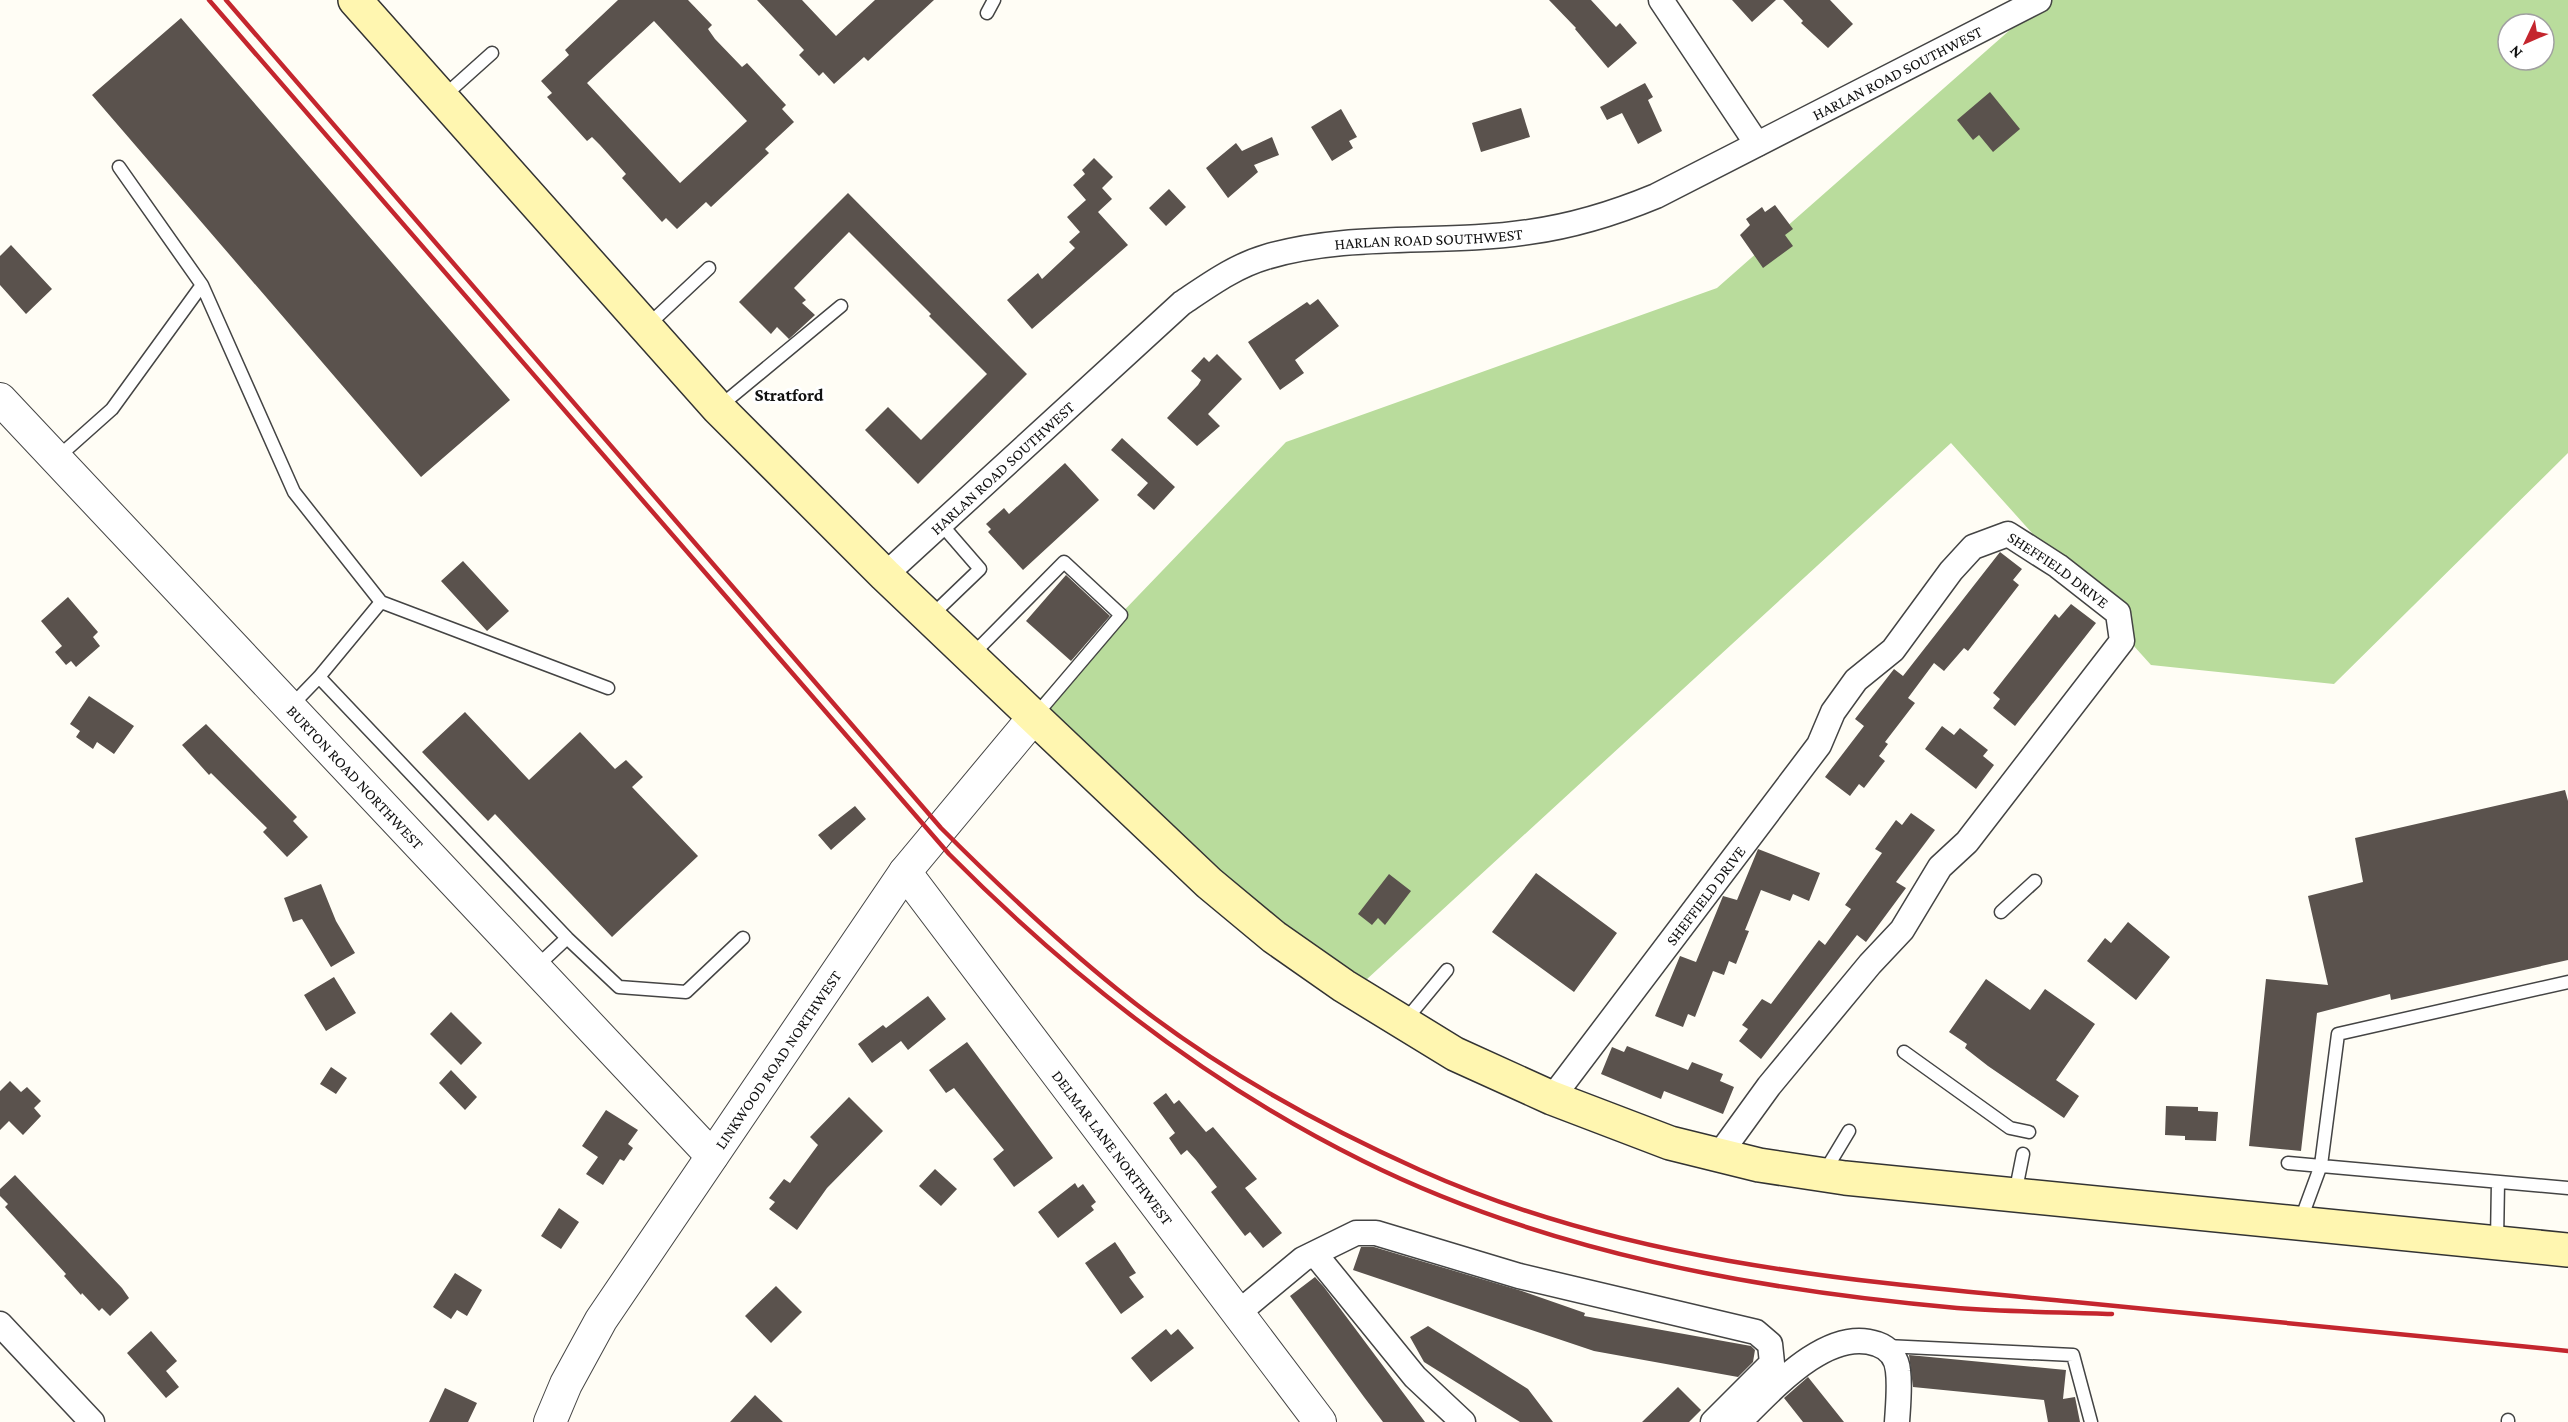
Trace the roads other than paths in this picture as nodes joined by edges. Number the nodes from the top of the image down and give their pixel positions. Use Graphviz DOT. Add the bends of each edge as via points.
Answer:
graph roads {
  1 [pos="355,0"];
  2 [pos="994,0"];
  3 [pos="1661,0"];
  4 [pos="2039,0"];
  5 [pos="987,13"];
  6 [pos="492,53"];
  7 [pos="442,98"];
  8 [pos="1758,144"];
  9 [pos="118,167"];
  10 [pos="709,268"];
  11 [pos="202,285"];
  12 [pos="841,306"];
  13 [pos="645,328"];
  14 [pos="0,399"];
  15 [pos="718,408"];
  16 [pos="56,458"];
  17 [pos="941,524"];
  18 [pos="885,575"];
  19 [pos="381,602"];
  20 [pos="929,617"];
  21 [pos="971,657"];
  22 [pos="320,677"];
  23 [pos="608,688"];
  24 [pos="290,707"];
  25 [pos="1034,717"];
  26 [pos="905,872"];
  27 [pos="2035,881"];
  28 [pos="2001,912"];
  29 [pos="567,938"];
  30 [pos="743,938"];
  31 [pos="535,968"];
  32 [pos="1447,970"];
  33 [pos="2568,982"];
  34 [pos="1404,1023"];
  35 [pos="1904,1052"];
  36 [pos="1552,1098"];
  37 [pos="1849,1131"];
  38 [pos="2029,1132"];
  39 [pos="2023,1154"];
  40 [pos="1719,1155"];
  41 [pos="712,1156"];
  42 [pos="2288,1163"];
  43 [pos="2321,1165"];
  44 [pos="1823,1175"];
  45 [pos="2498,1182"];
  46 [pos="2568,1188"];
  47 [pos="2015,1195"];
  48 [pos="2300,1223"];
  49 [pos="2497,1243"];
  50 [pos="2568,1250"];
  51 [pos="1315,1254"];
  52 [pos="1238,1313"];
  53 [pos="0,1324"];
  54 [pos="1884,1346"];
  55 [pos="92,1422"];
  56 [pos="550,1422"];
  57 [pos="1320,1422"];
  58 [pos="1463,1422"];
  59 [pos="1713,1422"];
  60 [pos="1739,1422"];
  61 [pos="1897,1422"];
  62 [pos="2091,1422"];
  1 -- 7 [label="main road"];
  2 -- 5 [label="lane"];
  3 -- 8 [label="street"];
  4 -- 8 [label="street, HARLAN ROAD SOUTHWEST"];
  6 -- 7 [label="lane"];
  7 -- 13 [label="main road"];
  8 -- 17 [label="street, HARLAN ROAD SOUTHWEST" via="1612,214 1529,232 1307,247 1265,257 1229,272 1182,303"];
  9 -- 11 [label="lane"];
  10 -- 13 [label="lane"];
  11 -- 16 [label="lane" via="112,408"];
  11 -- 19 [label="lane" via="294,492"];
  12 -- 15 [label="lane"];
  13 -- 15 [label="main road"];
  14 -- 16 [label="street, BURTON ROAD NORTHWEST"];
  15 -- 18 [label="main road"];
  16 -- 24 [label="street, BURTON ROAD NORTHWEST"];
  17 -- 18 [label="street, HARLAN ROAD SOUTHWEST"];
  17 -- 20 [label="lane" via="980,569"];
  18 -- 20 [label="main road"];
  19 -- 22 [label="lane"];
  19 -- 23 [label="lane"];
  20 -- 21 [label="main road"];
  21 -- 25 [label="main road"];
  21 -- 25 [label="lane" via="1064,562 1121,615"];
  22 -- 24 [label="lane"];
  22 -- 29 [label="lane"];
  24 -- 31 [label="street, BURTON ROAD NORTHWEST"];
  25 -- 26 [label="street, LINKWOOD ROAD NORTHWEST"];
  25 -- 34 [label="main road" via="1209,884 1274,938"];
  26 -- 41 [label="street, LINKWOOD ROAD NORTHWEST"];
  26 -- 52 [label="street, DELMAR LANE NORTHWEST"];
  27 -- 28 [label="lane"];
  29 -- 30 [label="lane" via="619,987 687,992"];
  29 -- 31 [label="lane"];
  31 -- 41 [label="street, BURTON ROAD NORTHWEST"];
  32 -- 34 [label="lane"];
  33 -- 43 [label="lane" via="2338,1034"];
  34 -- 36 [label="main road" via="1455,1054"];
  35 -- 38 [label="lane" via="2010,1128"];
  36 -- 40 [label="main road" via="1670,1143"];
  36 -- 40 [label="street, SHEFFIELD DRIVE" via="1819,745 1833,712 1856,680 1893,650 1972,547 2008,534 2058,566 2118,613 2122,641 1967,842 1940,867 1902,930 1769,1086"];
  37 -- 44 [label="lane"];
  39 -- 47 [label="lane"];
  40 -- 44 [label="main road" via="1759,1166"];
  41 -- 56 [label="street, LINKWOOD ROAD NORTHWEST" via="601,1320"];
  42 -- 43 [label="lane"];
  43 -- 45 [label="lane"];
  43 -- 48 [label="lane"];
  44 -- 47 [label="main road"];
  45 -- 46 [label="lane"];
  45 -- 49 [label="lane"];
  47 -- 48 [label="main road"];
  48 -- 49 [label="main road"];
  49 -- 50 [label="main road"];
  51 -- 52 [label="street" via="1303,1259"];
  51 -- 58 [label="street" via="1415,1377"];
  51 -- 59 [label="street" via="1356,1233 1376,1233 1519,1276 1756,1332 1770,1344 1772,1363"];
  52 -- 57 [label="street, DELMAR LANE NORTHWEST"];
  53 -- 55 [label="street"];
  54 -- 60 [label="street" via="1867,1341 1845,1343 1814,1355"];
  54 -- 61 [label="street" via="1893,1354 1898,1370"];
  54 -- 62 [label="lane" via="2073,1355"];
}
